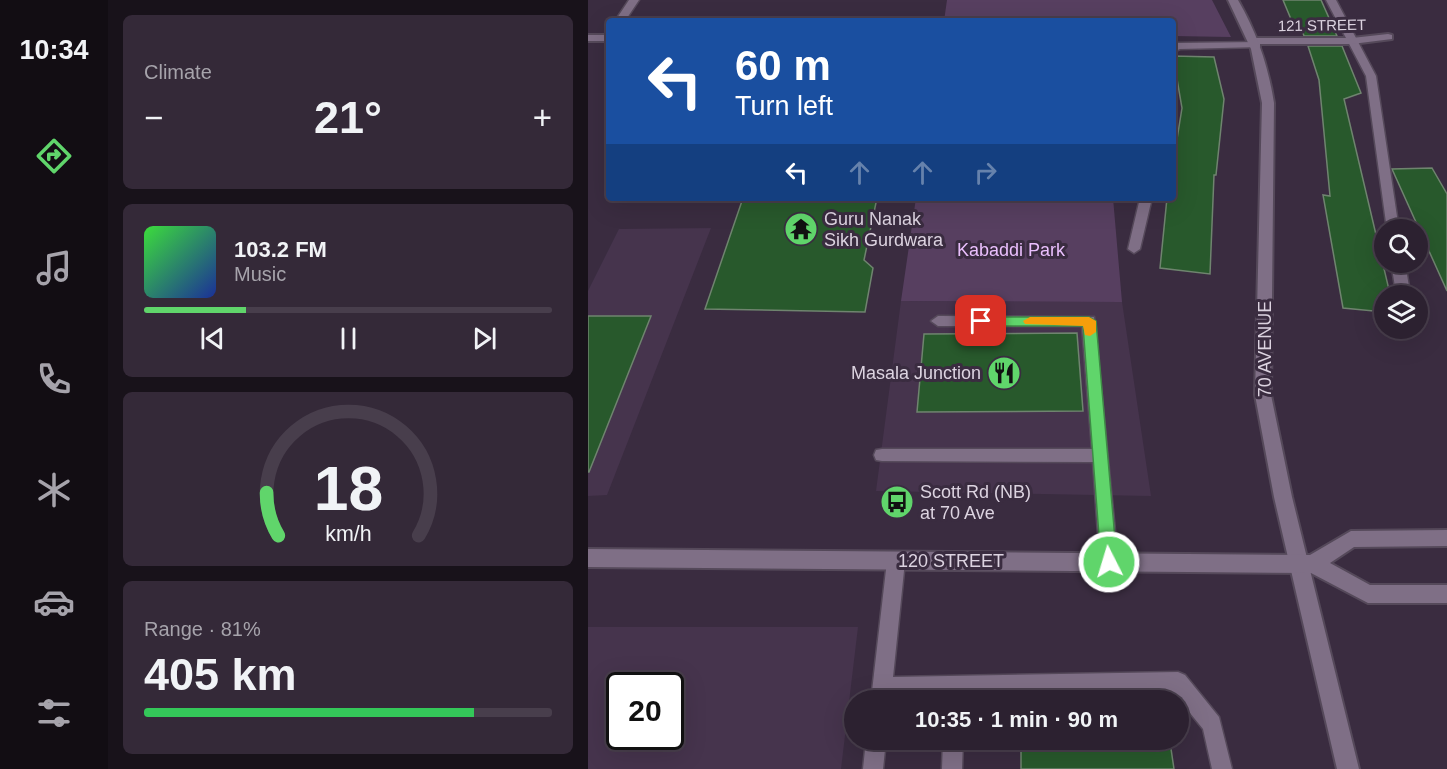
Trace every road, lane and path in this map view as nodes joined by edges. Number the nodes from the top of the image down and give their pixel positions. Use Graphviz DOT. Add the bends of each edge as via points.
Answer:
graph roads {
  1 [pos="634,0"];
  2 [pos="1233,0"];
  3 [pos="1331,0"];
  4 [pos="622,18"];
  5 [pos="1388,37"];
  6 [pos="588,38"];
  7 [pos="606,38"];
  8 [pos="1352,41"];
  9 [pos="1257,43"];
  10 [pos="1176,47"];
  11 [pos="1145,201"];
  12 [pos="1391,219"];
  13 [pos="1134,249"];
  14 [pos="938,321"];
  15 [pos="882,455"];
  16 [pos="1100,456"];
  17 [pos="1447,538"];
  18 [pos="588,558"];
  19 [pos="896,561"];
  20 [pos="1109,562"];
  21 [pos="1306,564"];
  22 [pos="1447,594"];
  23 [pos="882,690"];
  24 [pos="1016,690"];
  25 [pos="1184,690"];
  26 [pos="1189,696"];
  27 [pos="875,750"];
  28 [pos="953,750"];
  29 [pos="873,769"];
  30 [pos="952,769"];
  31 [pos="1222,769"];
  32 [pos="1348,769"];
  1 -- 4 [label="lane"];
  2 -- 9 [label="street, 70 AVENUE"];
  3 -- 8 [label="lane"];
  5 -- 8 [label="street, 121 STREET"];
  6 -- 7 [label="street"];
  8 -- 9 [label="street, 121 STREET"];
  8 -- 12 [label="lane" via="1371,76"];
  9 -- 10 [label="lane"];
  9 -- 21 [label="street, 70 AVENUE" via="1268,103 1263,395"];
  11 -- 13 [label="lane"];
  14 -- 16 [label="lane" via="1089,321"];
  15 -- 16 [label="lane"];
  16 -- 20 [label="lane"];
  17 -- 21 [label="street" via="1351,539"];
  18 -- 19 [label="street, 120 STREET"];
  19 -- 20 [label="street, 120 STREET"];
  19 -- 23 [label="lane"];
  20 -- 21 [label="street, 120 STREET"];
  21 -- 22 [label="street, 120 STREET" via="1368,594"];
  21 -- 32 [label="street, 70 AVENUE"];
  24 -- 25 [label="lane" via="1178,682"];
  26 -- 31 [label="lane" via="1212,724"];
  27 -- 29 [label="lane"];
  28 -- 30 [label="lane"];
}
